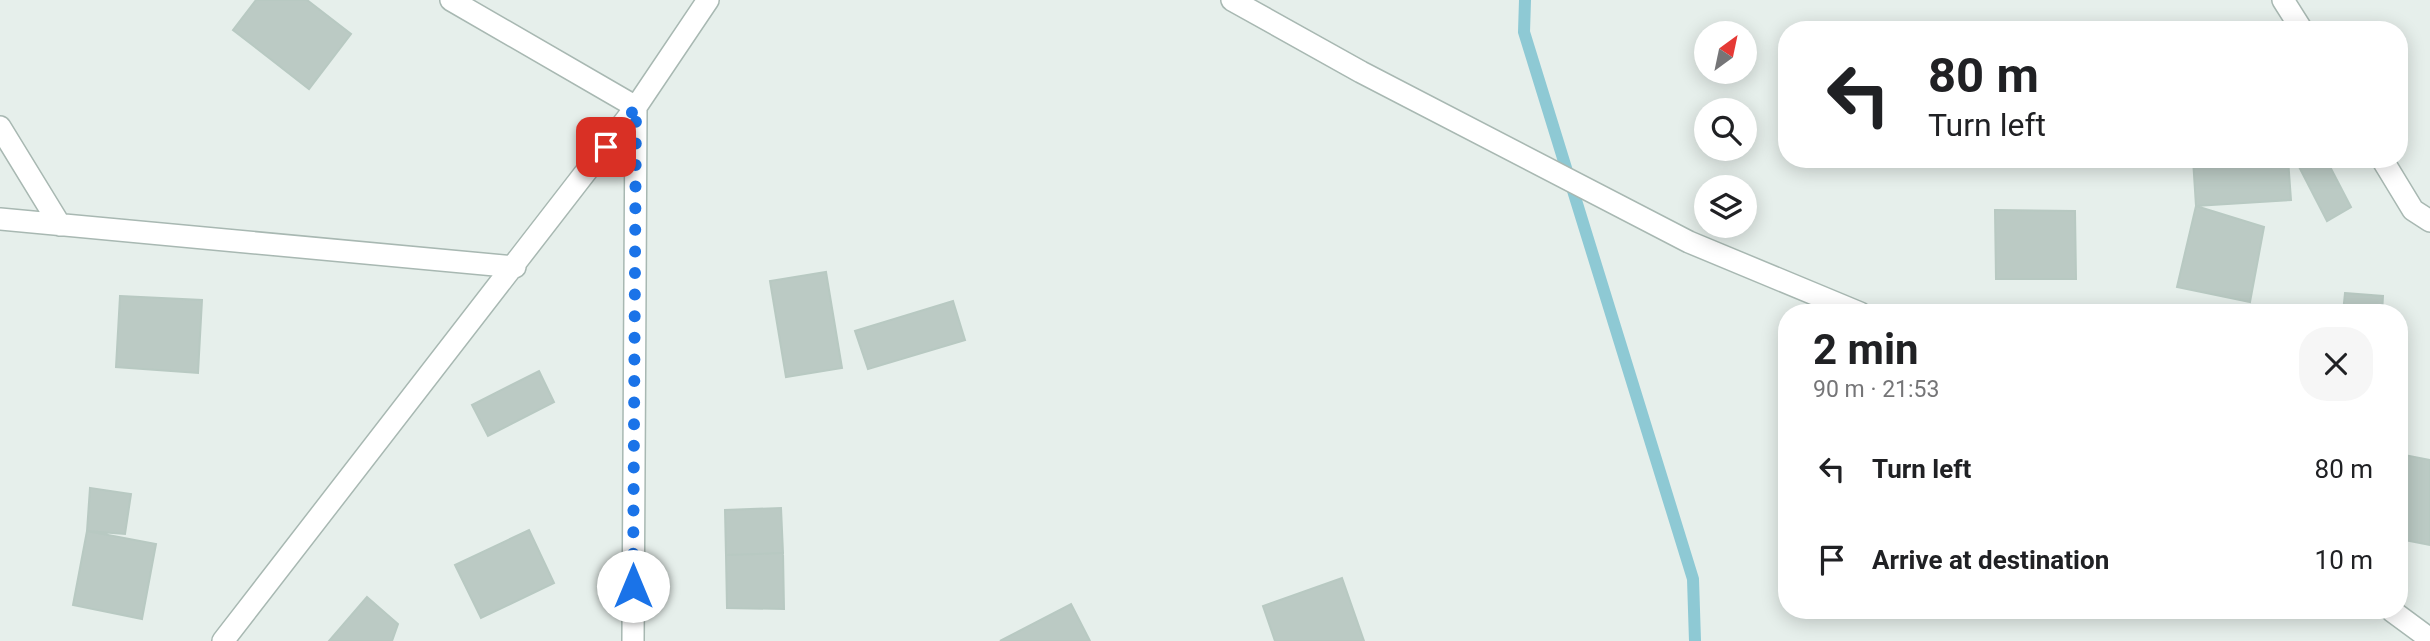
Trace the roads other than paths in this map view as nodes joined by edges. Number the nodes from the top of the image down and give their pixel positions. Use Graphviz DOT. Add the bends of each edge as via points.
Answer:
graph roads {
  1 [pos="452,0"];
  2 [pos="708,0"];
  3 [pos="1233,0"];
  4 [pos="2283,0"];
  5 [pos="2296,21"];
  6 [pos="636,107"];
  7 [pos="0,127"];
  8 [pos="2387,168"];
  9 [pos="0,219"];
  10 [pos="2430,221"];
  11 [pos="60,225"];
  12 [pos="515,267"];
  13 [pos="1838,304"];
  14 [pos="2403,619"];
  15 [pos="2430,639"];
  16 [pos="223,641"];
  17 [pos="633,641"];
  1 -- 6 [label="street"];
  2 -- 6 [label="street"];
  3 -- 13 [label="street" via="1689,242"];
  4 -- 5 [label="street"];
  6 -- 12 [label="street"];
  6 -- 17 [label="street"];
  7 -- 11 [label="street"];
  8 -- 10 [label="street" via="2413,210"];
  9 -- 11 [label="street"];
  11 -- 12 [label="street"];
  12 -- 16 [label="street"];
  14 -- 15 [label="street"];
}
